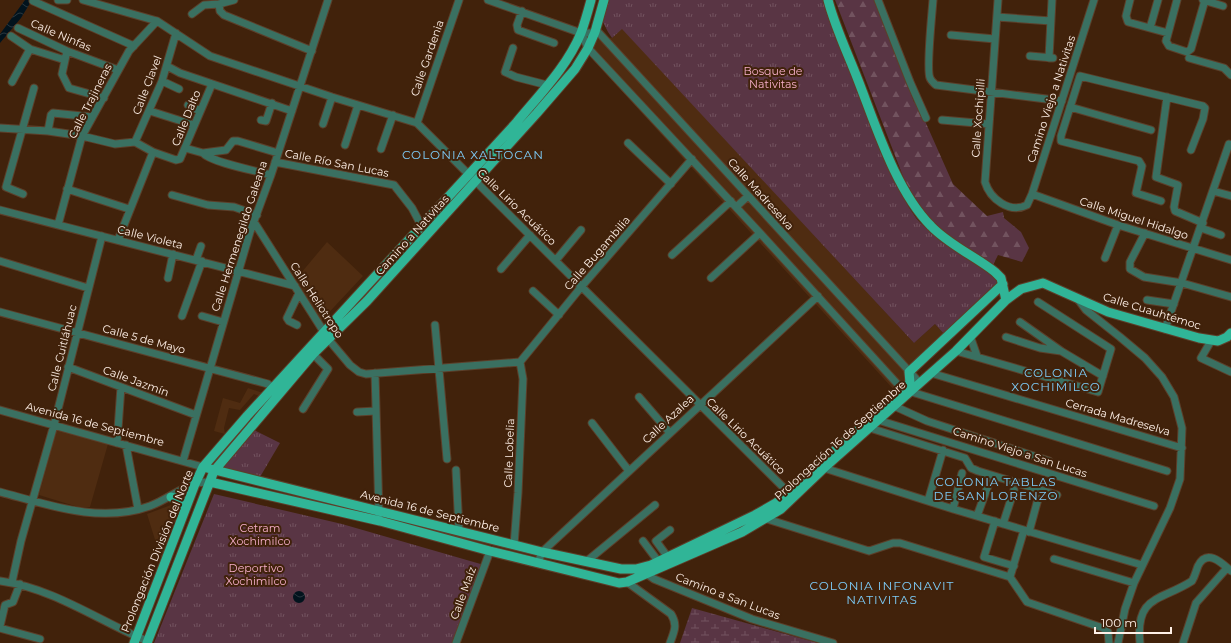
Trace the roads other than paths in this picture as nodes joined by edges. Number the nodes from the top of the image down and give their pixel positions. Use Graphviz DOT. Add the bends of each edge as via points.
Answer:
graph roads {
  1 [pos="58,0"];
  2 [pos="67,0"];
  3 [pos="83,0"];
  4 [pos="234,0"];
  5 [pos="328,0"];
  6 [pos="459,0"];
  7 [pos="488,0"];
  8 [pos="591,0"];
  9 [pos="604,0"];
  10 [pos="828,0"];
  11 [pos="878,0"];
  12 [pos="932,0"];
  13 [pos="998,0"];
  14 [pos="1052,0"];
  15 [pos="1094,0"];
  16 [pos="1130,0"];
  17 [pos="1158,0"];
  18 [pos="1177,0"];
  19 [pos="1204,0"];
  20 [pos="33,1"];
  21 [pos="106,3"];
  22 [pos="220,4"];
  23 [pos="1223,6"];
  24 [pos="522,11"];
  25 [pos="192,14"];
  26 [pos="997,17"];
  27 [pos="157,21"];
  28 [pos="1051,21"];
  29 [pos="18,28"];
  30 [pos="1150,28"];
  31 [pos="595,32"];
  32 [pos="176,33"];
  33 [pos="581,33"];
  34 [pos="1168,33"];
  35 [pos="951,35"];
  36 [pos="10,36"];
  37 [pos="995,39"];
  38 [pos="554,43"];
  39 [pos="134,46"];
  40 [pos="30,48"];
  41 [pos="512,48"];
  42 [pos="588,48"];
  43 [pos="67,51"];
  44 [pos="312,51"];
  45 [pos="1030,56"];
  46 [pos="1189,58"];
  47 [pos="65,60"];
  48 [pos="167,66"];
  49 [pos="118,70"];
  50 [pos="1231,75"];
  51 [pos="162,81"];
  52 [pos="12,82"];
  53 [pos="212,84"];
  54 [pos="547,85"];
  55 [pos="300,86"];
  56 [pos="34,88"];
  57 [pos="180,89"];
  58 [pos="991,91"];
  59 [pos="332,97"];
  60 [pos="1167,97"];
  61 [pos="104,98"];
  62 [pos="1062,101"];
  63 [pos="272,103"];
  64 [pos="188,105"];
  65 [pos="358,105"];
  66 [pos="1070,107"];
  67 [pos="150,111"];
  68 [pos="200,111"];
  69 [pos="292,111"];
  70 [pos="393,115"];
  71 [pos="92,117"];
  72 [pos="926,118"];
  73 [pos="261,120"];
  74 [pos="942,120"];
  75 [pos="417,123"];
  76 [pos="323,124"];
  77 [pos="988,124"];
  78 [pos="194,125"];
  79 [pos="0,128"];
  80 [pos="23,129"];
  81 [pos="1151,130"];
  82 [pos="48,131"];
  83 [pos="82,136"];
  84 [pos="135,142"];
  85 [pos="628,143"];
  86 [pos="1229,144"];
  87 [pos="345,145"];
  88 [pos="185,148"];
  89 [pos="380,150"];
  90 [pos="1191,150"];
  91 [pos="153,152"];
  92 [pos="203,153"];
  93 [pos="278,153"];
  94 [pos="692,160"];
  95 [pos="275,162"];
  96 [pos="271,175"];
  97 [pos="468,175"];
  98 [pos="0,176"];
  99 [pos="475,182"];
  100 [pos="7,183"];
  101 [pos="671,184"];
  102 [pos="67,189"];
  103 [pos="1213,191"];
  104 [pos="23,194"];
  105 [pos="1032,194"];
  106 [pos="172,195"];
  107 [pos="748,196"];
  108 [pos="1231,196"];
  109 [pos="1161,200"];
  110 [pos="734,204"];
  111 [pos="1027,205"];
  112 [pos="130,209"];
  113 [pos="0,210"];
  114 [pos="257,215"];
  115 [pos="254,222"];
  116 [pos="58,225"];
  117 [pos="421,225"];
  118 [pos="1118,225"];
  119 [pos="1202,225"];
  120 [pos="581,230"];
  121 [pos="760,233"];
  122 [pos="1145,233"];
  123 [pos="530,235"];
  124 [pos="1221,235"];
  125 [pos="102,236"];
  126 [pos="118,240"];
  127 [pos="201,246"];
  128 [pos="1193,249"];
  129 [pos="173,254"];
  130 [pos="672,255"];
  131 [pos="1105,258"];
  132 [pos="556,260"];
  133 [pos="1231,260"];
  134 [pos="0,261"];
  135 [pos="199,261"];
  136 [pos="501,269"];
  137 [pos="238,271"];
  138 [pos="168,278"];
  139 [pos="711,278"];
  140 [pos="1182,283"];
  141 [pos="1003,284"];
  142 [pos="294,286"];
  143 [pos="582,286"];
  144 [pos="88,288"];
  145 [pos="1021,289"];
  146 [pos="533,291"];
  147 [pos="299,293"];
  148 [pos="818,296"];
  149 [pos="1231,297"];
  150 [pos="1077,298"];
  151 [pos="1006,300"];
  152 [pos="1147,300"];
  153 [pos="1038,302"];
  154 [pos="1174,304"];
  155 [pos="0,312"];
  156 [pos="559,315"];
  157 [pos="182,316"];
  158 [pos="202,316"];
  159 [pos="223,322"];
  160 [pos="1020,322"];
  161 [pos="297,325"];
  162 [pos="434,325"];
  163 [pos="1165,329"];
  164 [pos="324,332"];
  165 [pos="1231,332"];
  166 [pos="76,333"];
  167 [pos="970,336"];
  168 [pos="1006,337"];
  169 [pos="329,340"];
  170 [pos="1211,341"];
  171 [pos="956,351"];
  172 [pos="1061,351"];
  173 [pos="314,354"];
  174 [pos="977,356"];
  175 [pos="520,362"];
  176 [pos="68,367"];
  177 [pos="209,368"];
  178 [pos="438,369"];
  179 [pos="909,372"];
  180 [pos="1231,372"];
  181 [pos="375,373"];
  182 [pos="931,373"];
  183 [pos="1103,376"];
  184 [pos="920,383"];
  185 [pos="121,387"];
  186 [pos="276,390"];
  187 [pos="906,390"];
  188 [pos="639,397"];
  189 [pos="699,406"];
  190 [pos="894,406"];
  191 [pos="303,409"];
  192 [pos="0,410"];
  193 [pos="376,411"];
  194 [pos="357,412"];
  195 [pos="196,415"];
  196 [pos="251,419"];
  197 [pos="878,420"];
  198 [pos="592,422"];
  199 [pos="54,425"];
  200 [pos="870,428"];
  201 [pos="670,433"];
  202 [pos="117,443"];
  203 [pos="126,445"];
  204 [pos="1182,448"];
  205 [pos="943,450"];
  206 [pos="447,459"];
  207 [pos="183,461"];
  208 [pos="1049,461"];
  209 [pos="203,467"];
  210 [pos="824,468"];
  211 [pos="456,470"];
  212 [pos="214,471"];
  213 [pos="629,471"];
  214 [pos="1167,471"];
  215 [pos="962,473"];
  216 [pos="210,482"];
  217 [pos="989,482"];
  218 [pos="195,484"];
  219 [pos="1014,490"];
  220 [pos="0,492"];
  221 [pos="285,494"];
  222 [pos="1057,494"];
  223 [pos="791,495"];
  224 [pos="171,497"];
  225 [pos="1038,499"];
  226 [pos="32,501"];
  227 [pos="928,501"];
  228 [pos="321,502"];
  229 [pos="655,505"];
  230 [pos="1154,506"];
  231 [pos="186,507"];
  232 [pos="953,509"];
  233 [pos="138,510"];
  234 [pos="379,511"];
  235 [pos="977,516"];
  236 [pos="767,519"];
  237 [pos="380,521"];
  238 [pos="995,521"];
  239 [pos="1003,524"];
  240 [pos="459,530"];
  241 [pos="670,530"];
  242 [pos="1027,531"];
  243 [pos="643,541"];
  244 [pos="514,545"];
  245 [pos="490,551"];
  246 [pos="542,552"];
  247 [pos="667,556"];
  248 [pos="1054,558"];
  249 [pos="587,561"];
  250 [pos="538,563"];
  251 [pos="1142,565"];
  252 [pos="1014,566"];
  253 [pos="650,568"];
  254 [pos="1229,570"];
  255 [pos="1010,577"];
  256 [pos="0,581"];
  257 [pos="12,582"];
  258 [pos="627,582"];
  259 [pos="1134,583"];
  260 [pos="20,584"];
  261 [pos="3,605"];
  262 [pos="0,628"];
  263 [pos="40,639"];
  264 [pos="135,640"];
  265 [pos="147,642"];
  266 [pos="456,643"];
  267 [pos="670,643"];
  268 [pos="833,643"];
  269 [pos="1109,643"];
  270 [pos="1118,643"];
  271 [pos="1140,643"];
  272 [pos="1183,643"];
  1 -- 2 [label="street"];
  3 -- 21 [label="street, Calle Lirio Acuático"];
  4 -- 22 [label="street"];
  5 -- 44 [label="street, Calle Hermenegildo Galeana"];
  6 -- 75 [label="street, Calle Gardenia"];
  7 -- 24 [label="street"];
  8 -- 33 [label="main road, Camino a Nativitas"];
  9 -- 31 [label="main road, Camino a Nativitas"];
  10 -- 141 [label="main road" via="883,144 921,216 939,234 995,272"];
  11 -- 72 [label="street"];
  12 -- 58 [label="street" via="929,78 936,85"];
  13 -- 26 [label="street, Calle Xochipilli"];
  14 -- 28 [label="street"];
  15 -- 62 [label="street, Camino Viejo a Nativitas"];
  16 -- 30 [label="street" via="1126,20"];
  17 -- 30 [label="street"];
  18 -- 34 [label="street"];
  19 -- 23 [label="street"];
  19 -- 34 [label="street" via="1187,52 1166,43"];
  20 -- 39 [label="street"];
  21 -- 27 [label="street, Calle Lirio Acuático"];
  22 -- 25 [label="street" via="204,5"];
  22 -- 44 [label="street" via="220,11 224,15"];
  24 -- 33 [label="street"];
  24 -- 38 [label="street" via="517,25 518,30"];
  26 -- 28 [label="street"];
  26 -- 37 [label="street, Calle Xochipilli"];
  27 -- 32 [label="street, Calle Lirio Acuático"];
  27 -- 39 [label="street, Calle Trajineras"];
  28 -- 45 [label="street" via="1051,58"];
  29 -- 43 [label="street, Calle Ninfas"];
  30 -- 34 [label="street"];
  31 -- 33 [label="street"];
  31 -- 42 [label="main road, Camino a Nativitas"];
  31 -- 107 [label="street, Calle Madreselva" via="599,33"];
  32 -- 48 [label="street, Calle Clavel"];
  32 -- 55 [label="street, Calle Lirio Acuático" via="210,56"];
  33 -- 42 [label="street"];
  33 -- 54 [label="main road, Camino a Nativitas" via="566,60"];
  35 -- 37 [label="street"];
  36 -- 40 [label="street"];
  37 -- 58 [label="street, Calle Xochipilli"];
  39 -- 49 [label="street, Calle Trajineras"];
  40 -- 47 [label="street"];
  40 -- 52 [label="street"];
  41 -- 54 [label="street" via="506,72"];
  42 -- 94 [label="street"];
  42 -- 99 [label="main road, Camino a Nativitas" via="575,69"];
  43 -- 47 [label="street"];
  43 -- 49 [label="street, Calle Ninfas"];
  44 -- 55 [label="street, Calle Hermenegildo Galeana"];
  46 -- 50 [label="street" via="1224,68"];
  47 -- 61 [label="street" via="62,77 70,88"];
  48 -- 51 [label="street, Calle Clavel"];
  48 -- 53 [label="street"];
  49 -- 61 [label="street, Calle Trajineras"];
  51 -- 57 [label="street"];
  51 -- 67 [label="street, Calle Clavel"];
  53 -- 63 [label="street"];
  53 -- 68 [label="street, Calle Dalto"];
  54 -- 97 [label="main road, Camino a Nativitas"];
  55 -- 59 [label="street, Calle Lirio Acuático"];
  55 -- 69 [label="street, Calle Hermenegildo Galeana"];
  56 -- 80 [label="street"];
  58 -- 62 [label="street"];
  58 -- 77 [label="street, Calle Xochipilli"];
  59 -- 65 [label="street, Calle Lirio Acuático"];
  59 -- 76 [label="street"];
  60 -- 66 [label="street" via="1084,75 1078,79"];
  60 -- 90 [label="street" via="1205,108"];
  60 -- 119 [label="street" via="1156,177 1178,185 1175,211"];
  61 -- 71 [label="street, Calle Trajineras"];
  62 -- 105 [label="street, Camino Viejo a Nativitas"];
  63 -- 69 [label="street"];
  63 -- 73 [label="street" via="266,121"];
  64 -- 68 [label="street"];
  65 -- 70 [label="street, Calle Lirio Acuático"];
  65 -- 87 [label="street"];
  66 -- 81 [label="street"];
  66 -- 109 [label="street" via="1061,140 1139,161 1142,166 1136,192"];
  67 -- 78 [label="street"];
  67 -- 84 [label="street, Calle Clavel"];
  68 -- 78 [label="street, Calle Dalto"];
  69 -- 93 [label="street, Calle Hermenegildo Galeana"];
  70 -- 75 [label="street, Calle Lirio Acuático"];
  70 -- 89 [label="street"];
  71 -- 82 [label="street" via="53,112"];
  71 -- 83 [label="street, Calle Trajineras"];
  74 -- 77 [label="street"];
  75 -- 97 [label="street, Calle Lirio Acuático"];
  77 -- 111 [label="street, Calle Xochipilli" via="985,182 987,188 990,194 1008,208 1016,209"];
  78 -- 88 [label="street, Calle Dalto"];
  79 -- 80 [label="street"];
  80 -- 82 [label="street"];
  80 -- 100 [label="street"];
  82 -- 83 [label="street"];
  83 -- 84 [label="street" via="115,144"];
  83 -- 102 [label="street, Calle Trajineras"];
  84 -- 91 [label="street"];
  85 -- 101 [label="street"];
  86 -- 103 [label="street"];
  88 -- 91 [label="street, Calle Dalto" via="180,159 176,160"];
  88 -- 92 [label="street"];
  91 -- 112 [label="street"];
  92 -- 93 [label="street" via="226,150 233,141 238,141"];
  92 -- 96 [label="street" via="211,158"];
  93 -- 95 [label="street, Calle Hermenegildo Galeana"];
  94 -- 101 [label="street, Calle Bugambilia"];
  94 -- 110 [label="street"];
  95 -- 96 [label="street, Calle Hermenegildo Galeana"];
  95 -- 117 [label="street, Calle Río San Lucas" via="394,185 408,202"];
  96 -- 114 [label="street, Calle Hermenegildo Galeana"];
  97 -- 99 [label="street, Calle Lirio Acuático"];
  97 -- 117 [label="main road, Camino a Nativitas"];
  98 -- 100 [label="street"];
  99 -- 123 [label="street, Calle Lirio Acuático"];
  99 -- 169 [label="main road, Camino a Nativitas" via="367,302"];
  100 -- 104 [label="street"];
  101 -- 143 [label="street, Calle Bugambilia"];
  102 -- 112 [label="street"];
  102 -- 116 [label="street, Calle Trajineras"];
  103 -- 108 [label="street"];
  103 -- 119 [label="street"];
  105 -- 111 [label="street, Camino Viejo a Nativitas"];
  105 -- 118 [label="street, Calle Miguel Hidalgo"];
  106 -- 114 [label="street" via="208,205 234,207"];
  107 -- 110 [label="street"];
  107 -- 179 [label="street, Calle Madreselva"];
  110 -- 121 [label="street"];
  110 -- 130 [label="street"];
  112 -- 126 [label="street"];
  113 -- 116 [label="street, Calle Violeta"];
  114 -- 115 [label="street, Calle Hermenegildo Galeana"];
  115 -- 137 [label="street, Calle Hermenegildo Galeana"];
  115 -- 142 [label="street, Calle Heliotropo"];
  116 -- 125 [label="street, Calle Violeta"];
  117 -- 164 [label="main road, Camino a Nativitas"];
  118 -- 122 [label="street, Calle Miguel Hidalgo"];
  118 -- 131 [label="street"];
  119 -- 124 [label="street"];
  119 -- 128 [label="street"];
  120 -- 132 [label="street"];
  121 -- 139 [label="street"];
  121 -- 148 [label="street"];
  122 -- 128 [label="street, Calle Miguel Hidalgo"];
  122 -- 140 [label="street" via="1130,262 1130,269 1144,277"];
  123 -- 132 [label="street, Calle Lirio Acuático"];
  123 -- 136 [label="street"];
  125 -- 126 [label="street, Calle Violeta"];
  125 -- 144 [label="street, Calle Cuitláhuac"];
  126 -- 129 [label="street, Calle Violeta"];
  127 -- 135 [label="street"];
  128 -- 133 [label="street, Calle Miguel Hidalgo"];
  128 -- 140 [label="street"];
  129 -- 135 [label="street, Calle Violeta"];
  129 -- 138 [label="street"];
  132 -- 143 [label="street, Calle Lirio Acuático"];
  134 -- 144 [label="street"];
  135 -- 137 [label="street, Calle Violeta"];
  135 -- 157 [label="street"];
  137 -- 142 [label="street, Calle Violeta"];
  137 -- 159 [label="street, Calle Hermenegildo Galeana"];
  140 -- 149 [label="street"];
  140 -- 154 [label="street"];
  141 -- 145 [label="main road"];
  141 -- 151 [label="main road"];
  141 -- 179 [label="main road"];
  142 -- 147 [label="street, Calle Heliotropo"];
  143 -- 156 [label="street, Calle Bugambilia"];
  143 -- 189 [label="street, Calle Lirio Acuático"];
  144 -- 166 [label="street, Calle Cuitláhuac"];
  145 -- 150 [label="main road, Calle Cuauhtémoc" via="1043,283"];
  145 -- 151 [label="main road, Calle Cuauhtémoc"];
  146 -- 156 [label="street"];
  147 -- 161 [label="street" via="287,318"];
  147 -- 164 [label="street, Calle Heliotropo"];
  148 -- 187 [label="street"];
  148 -- 189 [label="street, Calle Azalea"];
  150 -- 163 [label="main road, Calle Cuauhtémoc" via="1108,312"];
  150 -- 204 [label="street" via="1086,310 1145,358 1162,377 1177,406 1182,428"];
  151 -- 167 [label="main road, Prolongación 16 de Septiembre"];
  152 -- 154 [label="street"];
  153 -- 183 [label="street" via="1110,346 1112,353"];
  154 -- 163 [label="street"];
  155 -- 166 [label="street, Calle 5 de Mayo"];
  156 -- 175 [label="street, Calle Bugambilia"];
  158 -- 159 [label="street"];
  159 -- 177 [label="street, Calle Hermenegildo Galeana"];
  160 -- 172 [label="street"];
  162 -- 178 [label="street"];
  163 -- 170 [label="main road, Calle Cuauhtémoc"];
  164 -- 169 [label="street, Calle Heliotropo"];
  164 -- 186 [label="main road, Camino a Nativitas"];
  165 -- 170 [label="main road, Calle Cuauhtémoc" via="1222,340"];
  166 -- 176 [label="street, Calle Cuitláhuac"];
  166 -- 177 [label="street, Calle 5 de Mayo"];
  167 -- 171 [label="main road, Prolongación 16 de Septiembre"];
  167 -- 174 [label="street"];
  168 -- 172 [label="street" via="1040,348"];
  169 -- 173 [label="main road, Camino a Nativitas"];
  169 -- 181 [label="street, Calle Heliotropo" via="359,372"];
  170 -- 180 [label="street" via="1201,358"];
  171 -- 174 [label="street"];
  171 -- 182 [label="main road, Prolongación 16 de Septiembre"];
  172 -- 183 [label="street"];
  173 -- 186 [label="main road, Camino a Nativitas"];
  173 -- 191 [label="street" via="328,369"];
  174 -- 183 [label="street" via="1096,392 1100,389"];
  175 -- 178 [label="street, Calle Heliotropo"];
  175 -- 244 [label="street, Calle Lobelia" via="522,379"];
  176 -- 185 [label="street, Calle Jazmín"];
  176 -- 199 [label="street, Calle Cuitláhuac"];
  177 -- 186 [label="street, Calle 5 de Mayo" via="268,384"];
  177 -- 195 [label="street, Calle Hermenegildo Galeana"];
  178 -- 181 [label="street, Calle Heliotropo"];
  178 -- 206 [label="street"];
  179 -- 184 [label="street, Calle Madreselva"];
  179 -- 187 [label="main road, Prolongación 16 de Septiembre" via="910,383"];
  181 -- 193 [label="street"];
  182 -- 184 [label="main road, Prolongación 16 de Septiembre"];
  182 -- 204 [label="street, Cerrada Madreselva"];
  184 -- 187 [label="main road, Prolongación 16 de Septiembre"];
  185 -- 195 [label="street, Calle Jazmín"];
  185 -- 202 [label="street"];
  186 -- 196 [label="main road, Camino a Nativitas"];
  187 -- 190 [label="main road, Prolongación 16 de Septiembre"];
  187 -- 214 [label="street"];
  187 -- 223 [label="main road, Prolongación 16 de Septiembre"];
  188 -- 201 [label="street"];
  189 -- 201 [label="street, Calle Azalea"];
  189 -- 223 [label="street, Calle Lirio Acuático"];
  190 -- 197 [label="main road, Prolongación 16 de Septiembre"];
  190 -- 208 [label="street" via="927,421"];
  192 -- 199 [label="street, Avenida 16 de Septiembre"];
  193 -- 194 [label="street"];
  193 -- 234 [label="street"];
  195 -- 207 [label="street, Calle Hermenegildo Galeana"];
  196 -- 209 [label="main road, Camino a Nativitas"];
  196 -- 212 [label="main road, Camino a Nativitas"];
  197 -- 200 [label="main road, Prolongación 16 de Septiembre"];
  197 -- 230 [label="street, Camino Viejo a San Lucas"];
  198 -- 213 [label="street"];
  199 -- 202 [label="street, Avenida 16 de Septiembre"];
  199 -- 226 [label="street, Calle Cuitláhuac"];
  200 -- 205 [label="street"];
  200 -- 210 [label="main road, Prolongación 16 de Septiembre"];
  201 -- 213 [label="street, Calle Azalea"];
  202 -- 203 [label="street, Avenida 16 de Septiembre"];
  203 -- 207 [label="street, Avenida 16 de Septiembre"];
  203 -- 233 [label="street"];
  204 -- 251 [label="street" via="1182,470 1177,489"];
  205 -- 222 [label="street" via="964,458 971,468 978,471"];
  205 -- 227 [label="street"];
  207 -- 209 [label="street"];
  209 -- 212 [label="main road, Avenida 16 de Septiembre"];
  209 -- 218 [label="main road, Prolongación División del Norte"];
  210 -- 223 [label="main road, Prolongación 16 de Septiembre"];
  210 -- 227 [label="street"];
  211 -- 240 [label="street"];
  212 -- 216 [label="main road, Prolongación División del Norte"];
  212 -- 221 [label="main road, Avenida 16 de Septiembre"];
  213 -- 246 [label="street, Calle Azalea"];
  215 -- 232 [label="street"];
  216 -- 218 [label="street"];
  216 -- 221 [label="main road, Avenida 16 de Septiembre"];
  216 -- 265 [label="main road, Prolongación División del Norte"];
  217 -- 235 [label="street"];
  218 -- 224 [label="street"];
  218 -- 231 [label="main road, Prolongación División del Norte"];
  219 -- 239 [label="street"];
  220 -- 226 [label="street"];
  221 -- 228 [label="main road, Avenida 16 de Septiembre"];
  223 -- 236 [label="main road, Prolongación 16 de Septiembre" via="781,509"];
  223 -- 247 [label="main road, Prolongación 16 de Septiembre" via="763,512"];
  224 -- 231 [label="main road" via="178,499"];
  224 -- 233 [label="street"];
  225 -- 242 [label="street"];
  226 -- 233 [label="street" via="90,513"];
  226 -- 257 [label="street, Calle Cuitláhuac"];
  227 -- 232 [label="street"];
  228 -- 234 [label="main road, Avenida 16 de Septiembre"];
  228 -- 237 [label="main road, Avenida 16 de Septiembre"];
  229 -- 249 [label="street"];
  231 -- 264 [label="main road, Prolongación División del Norte"];
  232 -- 235 [label="street"];
  234 -- 237 [label="street"];
  234 -- 240 [label="main road, Avenida 16 de Septiembre"];
  235 -- 238 [label="street"];
  236 -- 253 [label="main road, Prolongación 16 de Septiembre"];
  236 -- 255 [label="street" via="869,551 900,543"];
  237 -- 245 [label="main road, Avenida 16 de Septiembre"];
  238 -- 239 [label="street"];
  238 -- 252 [label="street" via="984,557"];
  239 -- 242 [label="street"];
  240 -- 244 [label="main road, Avenida 16 de Septiembre"];
  241 -- 247 [label="street" via="656,541"];
  242 -- 251 [label="street"];
  242 -- 252 [label="street"];
  243 -- 253 [label="street"];
  244 -- 246 [label="main road, Avenida 16 de Septiembre"];
  245 -- 250 [label="main road, Avenida 16 de Septiembre"];
  245 -- 266 [label="street, Calle Maíz"];
  246 -- 249 [label="main road, Avenida 16 de Septiembre"];
  246 -- 250 [label="street, Calle Azalea"];
  247 -- 253 [label="main road, Prolongación 16 de Septiembre"];
  248 -- 259 [label="street"];
  249 -- 253 [label="main road, Avenida 16 de Septiembre" via="621,569"];
  250 -- 258 [label="main road, Avenida 16 de Septiembre" via="611,582"];
  251 -- 259 [label="street"];
  252 -- 255 [label="street"];
  253 -- 258 [label="main road, Avenida 16 de Septiembre"];
  253 -- 268 [label="street, Camino a San Lucas" via="693,595 752,619"];
  254 -- 271 [label="street" via="1213,557 1203,560 1192,581 1157,598 1142,614"];
  254 -- 272 [label="street" via="1196,603"];
  255 -- 269 [label="street" via="1027,602 1103,628 1108,632"];
  256 -- 257 [label="street"];
  257 -- 260 [label="street"];
  258 -- 267 [label="street" via="671,614 676,627"];
  259 -- 270 [label="street"];
  260 -- 261 [label="street" via="13,602"];
  260 -- 264 [label="street" via="58,599"];
  261 -- 262 [label="street"];
  262 -- 263 [label="street"];
  264 -- 265 [label="street"];
}
